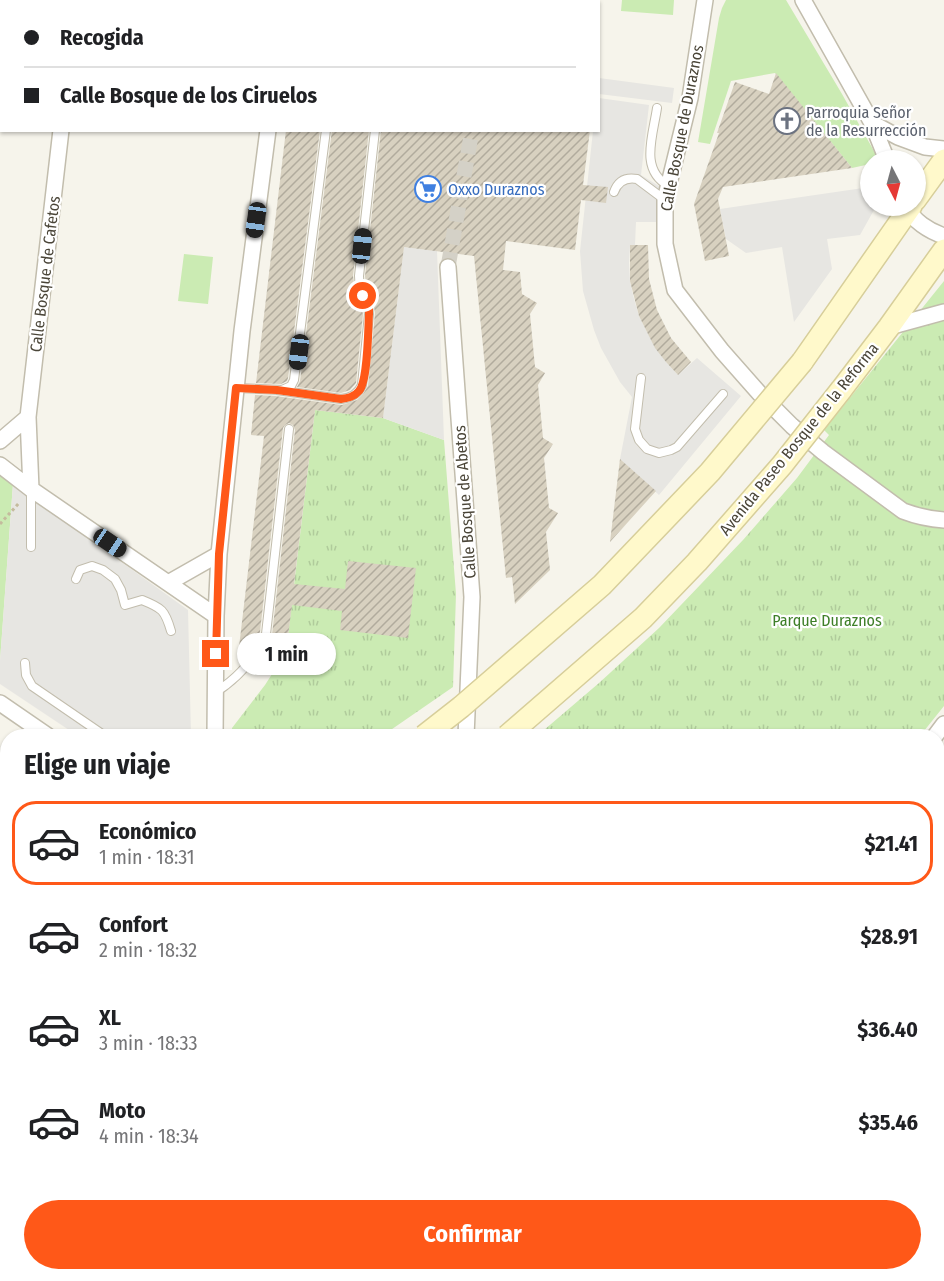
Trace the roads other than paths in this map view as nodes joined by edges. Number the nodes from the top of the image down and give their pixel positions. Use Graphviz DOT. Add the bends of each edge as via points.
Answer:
graph roads {
  1 [pos="804,0"];
  2 [pos="705,4"];
  3 [pos="657,108"];
  4 [pos="872,123"];
  5 [pos="61,132"];
  6 [pos="268,132"];
  7 [pos="326,132"];
  8 [pos="375,132"];
  9 [pos="944,149"];
  10 [pos="883,150"];
  11 [pos="944,160"];
  12 [pos="926,184"];
  13 [pos="614,192"];
  14 [pos="667,193"];
  15 [pos="902,216"];
  16 [pos="915,216"];
  17 [pos="944,236"];
  18 [pos="944,250"];
  19 [pos="448,267"];
  20 [pos="944,312"];
  21 [pos="889,327"];
  22 [pos="641,378"];
  23 [pos="236,388"];
  24 [pos="277,390"];
  25 [pos="723,394"];
  26 [pos="28,417"];
  27 [pos="289,429"];
  28 [pos="0,441"];
  29 [pos="0,465"];
  30 [pos="31,489"];
  31 [pos="944,520"];
  32 [pos="31,547"];
  33 [pos="219,554"];
  34 [pos="76,579"];
  35 [pos="168,583"];
  36 [pos="216,616"];
  37 [pos="171,631"];
  38 [pos="25,663"];
  39 [pos="215,693"];
  40 [pos="0,703"];
  41 [pos="36,729"];
  42 [pos="95,729"];
  43 [pos="215,729"];
  44 [pos="433,729"];
  45 [pos="466,729"];
  46 [pos="515,729"];
  1 -- 4 [label="street"];
  2 -- 14 [label="street, Calle Bosque de Duraznos" via="690,98"];
  3 -- 14 [label="lane" via="650,160"];
  4 -- 9 [label="street" via="907,141"];
  4 -- 10 [label="street"];
  5 -- 26 [label="street, Calle Bosque de Cafetos"];
  6 -- 23 [label="street"];
  7 -- 24 [label="lane" via="296,374 291,386"];
  8 -- 24 [label="lane" via="359,276 359,289 369,307 362,385 351,397 341,399"];
  11 -- 12 [label="main road"];
  13 -- 14 [label="lane" via="622,181 632,178"];
  14 -- 31 [label="street, Calle Bosque de Duraznos" via="665,244 675,290 722,351 792,426 823,452 903,511"];
  15 -- 44 [label="main road, bridge" via="802,362 710,472 602,585"];
  16 -- 17 [label="street" via="933,233"];
  18 -- 21 [label="main road, Avenida Paseo Bosque de la Reforma"];
  19 -- 45 [label="street, Calle Bosque de Abetos" via="472,597"];
  20 -- 21 [label="street"];
  21 -- 46 [label="main road, Avenida Paseo Bosque de la Reforma, bridge" via="782,465 698,562 643,618"];
  22 -- 25 [label="lane" via="635,429 642,445 653,452 677,447"];
  23 -- 24 [label="lane"];
  23 -- 33 [label="street"];
  26 -- 28 [label="street"];
  26 -- 30 [label="street, Calle Bosque de Cafetos"];
  27 -- 39 [label="lane" via="266,634 256,654"];
  29 -- 30 [label="street"];
  30 -- 32 [label="lane"];
  30 -- 35 [label="street"];
  33 -- 35 [label="street"];
  33 -- 36 [label="street"];
  34 -- 37 [label="lane" via="80,570 92,566 103,570 115,579 125,605 142,600 158,606"];
  35 -- 36 [label="street"];
  36 -- 39 [label="street"];
  38 -- 42 [label="lane" via="32,686"];
  39 -- 43 [label="street"];
  40 -- 41 [label="street"];
}
